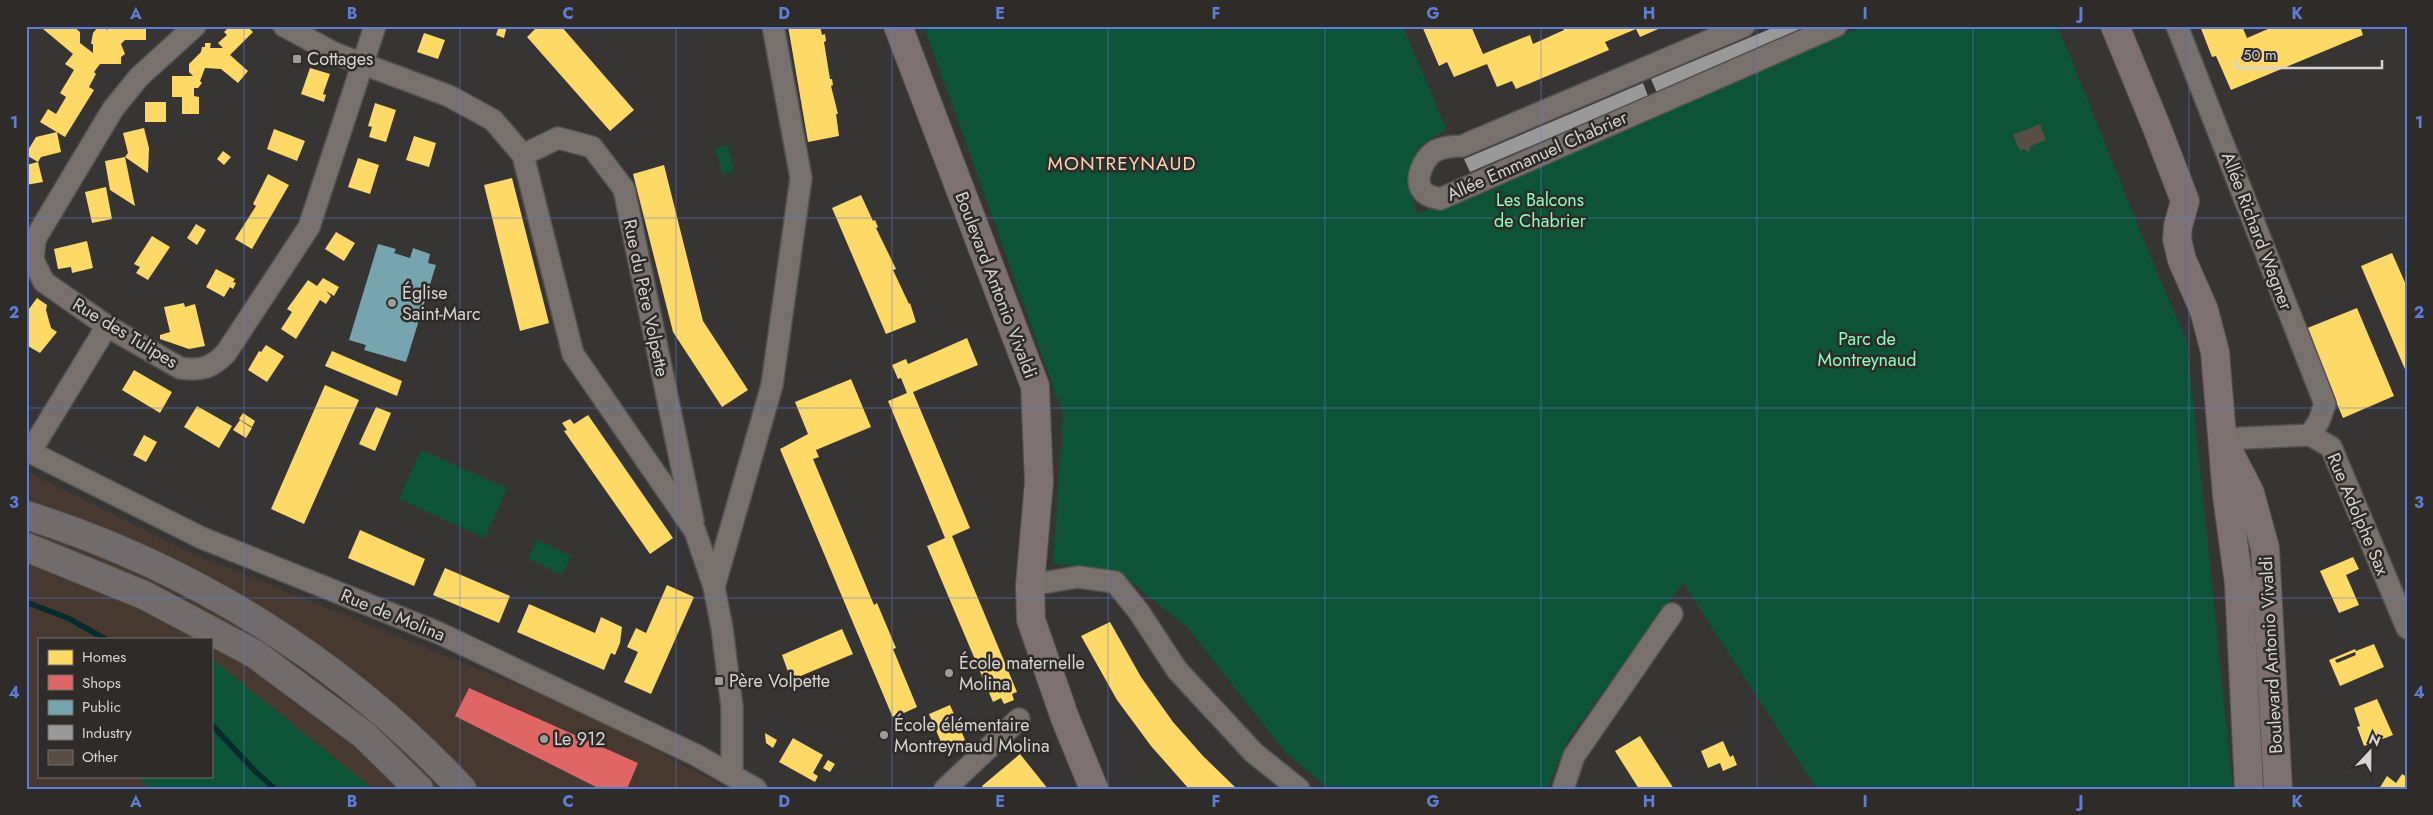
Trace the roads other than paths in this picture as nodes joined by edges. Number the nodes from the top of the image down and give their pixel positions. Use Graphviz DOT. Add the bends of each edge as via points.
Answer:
graph roads {
  1 [pos="195,26"];
  2 [pos="284,26"];
  3 [pos="375,26"];
  4 [pos="773,26"];
  5 [pos="898,26"];
  6 [pos="1744,26"];
  7 [pos="1836,26"];
  8 [pos="2115,26"];
  9 [pos="2177,26"];
  10 [pos="362,63"];
  11 [pos="523,155"];
  12 [pos="108,326"];
  13 [pos="2310,435"];
  14 [pos="2223,439"];
  15 [pos="28,451"];
  16 [pos="26,515"];
  17 [pos="695,530"];
  18 [pos="26,547"];
  19 [pos="1030,585"];
  20 [pos="714,587"];
  21 [pos="1672,614"];
  22 [pos="2407,628"];
  23 [pos="1019,720"];
  24 [pos="732,774"];
  25 [pos="419,789"];
  26 [pos="462,789"];
  27 [pos="756,789"];
  28 [pos="945,789"];
  29 [pos="1094,789"];
  30 [pos="1299,789"];
  31 [pos="1563,789"];
  32 [pos="2249,789"];
  33 [pos="2278,789"];
  1 -- 12 [label="street, Rue des Tulipes" via="139,77 114,109 35,239 32,260 44,282"];
  2 -- 10 [label="street, Rue du Père Volpette" via="334,53"];
  3 -- 10 [label="street, Rue des Tulipes"];
  4 -- 20 [label="street" via="801,178 772,385"];
  5 -- 19 [label="street, Boulevard Antonio Vivaldi" via="1035,386 1039,482"];
  6 -- 7 [label="street, Allée Emmanuel Chabrier" via="1462,146 1436,150 1422,166 1419,179 1422,189 1429,196 1440,199"];
  8 -- 14 [label="street, Boulevard Antonio Vivaldi" via="2158,128 2184,201 2177,239 2182,260 2204,310 2215,352"];
  9 -- 13 [label="street, Allée Richard Wagner" via="2325,404"];
  10 -- 11 [label="street, Rue du Père Volpette" via="449,96 493,120"];
  10 -- 12 [label="street, Rue des Tulipes" via="309,228 217,364 207,368 180,368"];
  11 -- 17 [label="street, Rue du Père Volpette" via="573,354"];
  11 -- 17 [label="street, Rue du Père Volpette" via="558,138 592,147 624,189"];
  12 -- 15 [label="street"];
  13 -- 14 [label="street, Rue Adolphe Sax"];
  13 -- 22 [label="street, Rue Adolphe Sax" via="2331,447"];
  14 -- 32 [label="street, Boulevard Antonio Vivaldi" via="2239,584"];
  14 -- 33 [label="street, Boulevard Antonio Vivaldi" via="2250,493 2264,548"];
  15 -- 24 [label="street, Rue de Molina" via="202,538 439,633"];
  16 -- 26 [label="highway" via="162,568 252,617 342,678 389,717"];
  17 -- 20 [label="street, Rue du Père Volpette"];
  18 -- 25 [label="highway" via="144,595 255,654 364,735"];
  19 -- 29 [label="street, Boulevard Antonio Vivaldi" via="1031,620"];
  19 -- 30 [label="street" via="1078,577 1115,582 1177,670 1254,753"];
  20 -- 24 [label="street, Rue du Père Volpette" via="732,708"];
  21 -- 31 [label="street" via="1574,756"];
  23 -- 28 [label="street"];
  24 -- 27 [label="street, Rue de Molina"];
}
